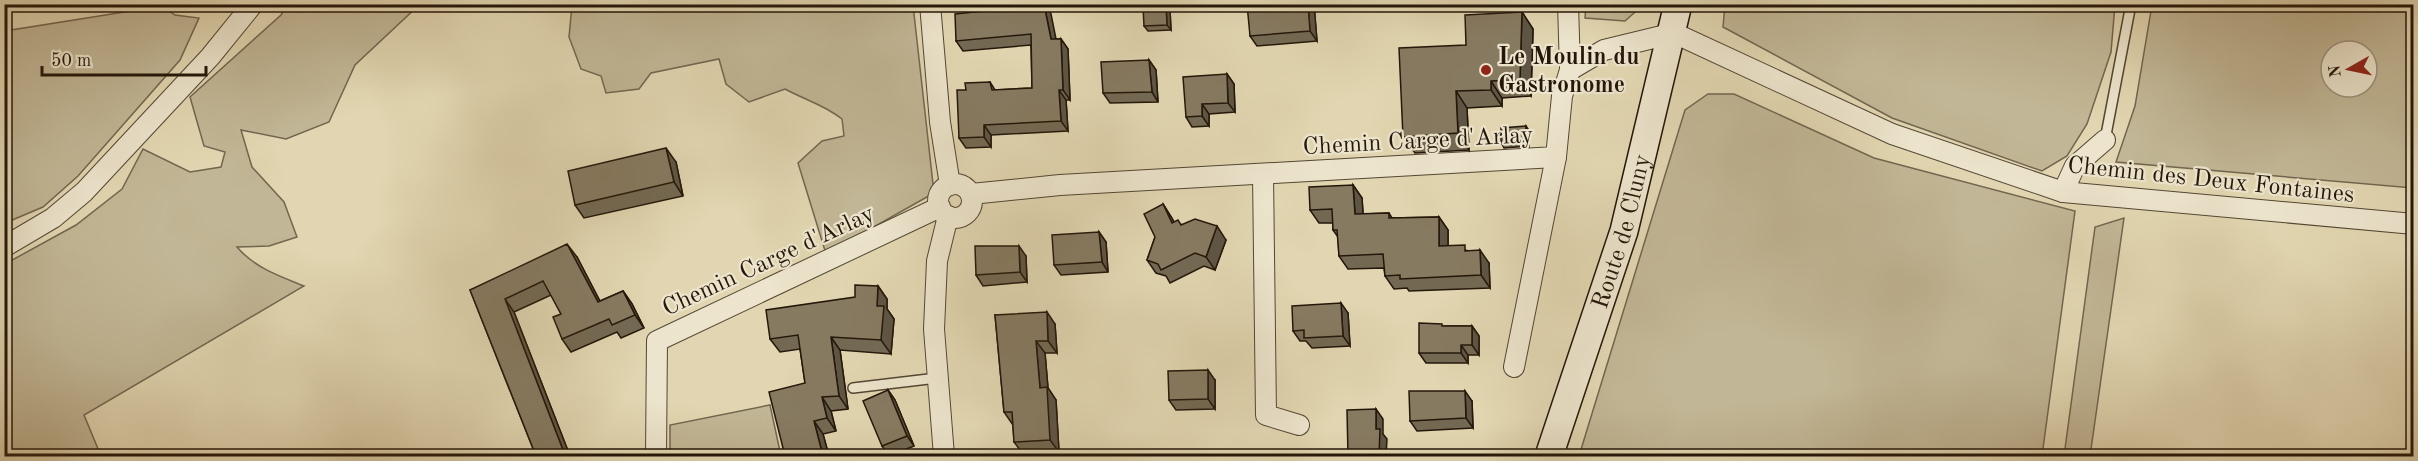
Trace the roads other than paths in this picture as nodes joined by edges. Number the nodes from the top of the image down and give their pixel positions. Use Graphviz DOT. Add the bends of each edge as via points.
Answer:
graph roads {
  1 [pos="253,4"];
  2 [pos="930,4"];
  3 [pos="1568,4"];
  4 [pos="1678,4"];
  5 [pos="2131,4"];
  6 [pos="1674,33"];
  7 [pos="1570,70"];
  8 [pos="2105,140"];
  9 [pos="1556,158"];
  10 [pos="1263,174"];
  11 [pos="950,185"];
  12 [pos="2063,192"];
  13 [pos="971,194"];
  14 [pos="944,212"];
  15 [pos="2414,224"];
  16 [pos="4,247"];
  17 [pos="1514,367"];
  18 [pos="937,378"];
  19 [pos="853,388"];
  20 [pos="1299,425"];
  21 [pos="656,456"];
  22 [pos="944,456"];
  23 [pos="1549,456"];
  1 -- 16 [label="street" via="210,57 84,192 53,218"];
  2 -- 11 [label="street" via="940,122"];
  3 -- 7 [label="street, Chemin Carge d'Arlay"];
  4 -- 6 [label="main road, Route de Cluny"];
  5 -- 8 [label="lane"];
  6 -- 7 [label="street" via="1604,50"];
  6 -- 12 [label="street, Chemin des Deux Fontaines" via="1892,134"];
  6 -- 23 [label="main road, Route de Cluny" via="1624,231"];
  7 -- 9 [label="street, Chemin Carge d'Arlay" via="1562,96"];
  8 -- 12 [label="street" via="2075,165"];
  9 -- 10 [label="street, Chemin Carge d'Arlay"];
  9 -- 17 [label="street"];
  10 -- 13 [label="street, Chemin Carge d'Arlay"];
  10 -- 20 [label="street" via="1266,415"];
  11 -- 13 [label="street" via="962,186"];
  11 -- 14 [label="street" via="940,194"];
  12 -- 15 [label="street, Chemin des Deux Fontaines"];
  13 -- 14 [label="street" via="968,212 962,217"];
  14 -- 18 [label="street" via="934,329"];
  14 -- 21 [label="street, Chemin Carge d'Arlay" via="657,341"];
  18 -- 19 [label="lane"];
  18 -- 22 [label="street"];
}
